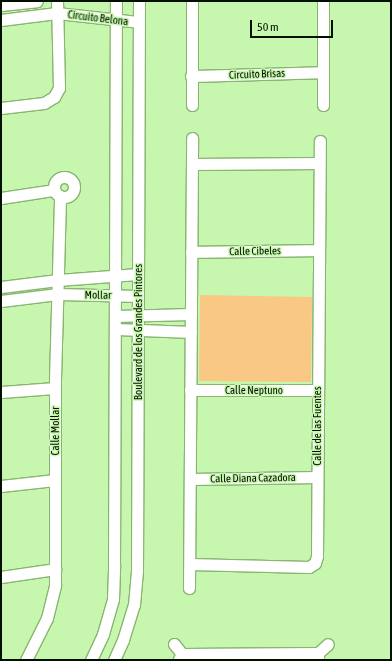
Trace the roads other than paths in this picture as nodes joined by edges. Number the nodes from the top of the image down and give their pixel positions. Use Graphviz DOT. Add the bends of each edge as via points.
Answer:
graph roads {
  1 [pos="37,1"];
  2 [pos="57,1"];
  3 [pos="116,1"];
  4 [pos="139,1"];
  5 [pos="192,1"];
  6 [pos="323,1"];
  7 [pos="1,5"];
  8 [pos="57,13"];
  9 [pos="1,20"];
  10 [pos="117,20"];
  11 [pos="138,22"];
  12 [pos="323,72"];
  13 [pos="191,76"];
  14 [pos="192,105"];
  15 [pos="323,105"];
  16 [pos="1,108"];
  17 [pos="192,138"];
  18 [pos="320,141"];
  19 [pos="319,163"];
  20 [pos="192,164"];
  21 [pos="1,198"];
  22 [pos="318,250"];
  23 [pos="191,252"];
  24 [pos="138,274"];
  25 [pos="115,276"];
  26 [pos="58,280"];
  27 [pos="1,288"];
  28 [pos="58,294"];
  29 [pos="116,296"];
  30 [pos="138,296"];
  31 [pos="1,301"];
  32 [pos="191,314"];
  33 [pos="116,316"];
  34 [pos="138,316"];
  35 [pos="116,329"];
  36 [pos="138,330"];
  37 [pos="191,332"];
  38 [pos="55,388"];
  39 [pos="190,390"];
  40 [pos="317,390"];
  41 [pos="1,392"];
  42 [pos="317,477"];
  43 [pos="190,479"];
  44 [pos="55,480"];
  45 [pos="1,486"];
  46 [pos="190,564"];
  47 [pos="55,570"];
  48 [pos="1,577"];
  49 [pos="189,588"];
  50 [pos="174,644"];
  51 [pos="328,644"];
  52 [pos="318,656"];
  53 [pos="180,657"];
  54 [pos="26,660"];
  55 [pos="91,660"];
  56 [pos="114,660"];
  1 -- 7 [label="street"];
  2 -- 8 [label="street, Circuito Belona"];
  3 -- 10 [label="street, Boulevard de los Grandes Pintores"];
  4 -- 11 [label="street, Boulevard de los Grandes Pintores"];
  5 -- 13 [label="street"];
  6 -- 12 [label="street"];
  8 -- 9 [label="street, Circuito Belona"];
  8 -- 10 [label="street, Circuito Belona"];
  8 -- 16 [label="street, Circuito Belona" via="59,88 54,97 44,103"];
  10 -- 11 [label="street, Circuito Belona"];
  10 -- 25 [label="street, Boulevard de los Grandes Pintores"];
  11 -- 24 [label="street, Boulevard de los Grandes Pintores"];
  12 -- 13 [label="street, Circuito Brisas"];
  12 -- 15 [label="street"];
  13 -- 14 [label="street"];
  17 -- 20 [label="street"];
  18 -- 19 [label="street, Calle de las Fuentes"];
  19 -- 20 [label="street"];
  19 -- 22 [label="street, Calle de las Fuentes"];
  20 -- 23 [label="street"];
  21 -- 26 [label="street, Calle Mollar" via="57,193"];
  22 -- 23 [label="street, Calle Cibeles"];
  22 -- 40 [label="street, Calle de las Fuentes"];
  23 -- 32 [label="street"];
  24 -- 25 [label="street, Mollar"];
  24 -- 30 [label="street, Boulevard de los Grandes Pintores"];
  25 -- 26 [label="street, Mollar"];
  25 -- 29 [label="street, Boulevard de los Grandes Pintores"];
  26 -- 27 [label="street, Mollar"];
  26 -- 28 [label="street, Calle Mollar"];
  28 -- 29 [label="street, Mollar"];
  28 -- 31 [label="street, Mollar"];
  28 -- 38 [label="street, Calle Mollar"];
  29 -- 30 [label="street, Mollar"];
  29 -- 33 [label="street, Boulevard de los Grandes Pintores"];
  30 -- 34 [label="street, Boulevard de los Grandes Pintores"];
  32 -- 34 [label="street"];
  32 -- 37 [label="street"];
  33 -- 34 [label="street"];
  33 -- 35 [label="street, Boulevard de los Grandes Pintores"];
  34 -- 36 [label="street, Boulevard de los Grandes Pintores"];
  35 -- 36 [label="street"];
  35 -- 55 [label="street, Boulevard de los Grandes Pintores" via="113,599 103,634"];
  36 -- 37 [label="street"];
  36 -- 56 [label="street, Boulevard de los Grandes Pintores" via="137,571 134,605"];
  37 -- 39 [label="street"];
  38 -- 41 [label="street"];
  38 -- 44 [label="street, Calle Mollar"];
  39 -- 40 [label="street, Calle Neptuno"];
  39 -- 43 [label="street"];
  40 -- 42 [label="street, Calle de las Fuentes"];
  42 -- 43 [label="street, Calle Diana Cazadora"];
  42 -- 46 [label="street, Calle de las Fuentes" via="315,563 308,567"];
  43 -- 46 [label="street"];
  44 -- 45 [label="street"];
  44 -- 47 [label="street, Calle Mollar"];
  46 -- 49 [label="street"];
  47 -- 48 [label="street"];
  47 -- 54 [label="street, Calle Mollar" via="52,603"];
  50 -- 53 [label="street"];
  51 -- 52 [label="street"];
  52 -- 53 [label="street"];
}
